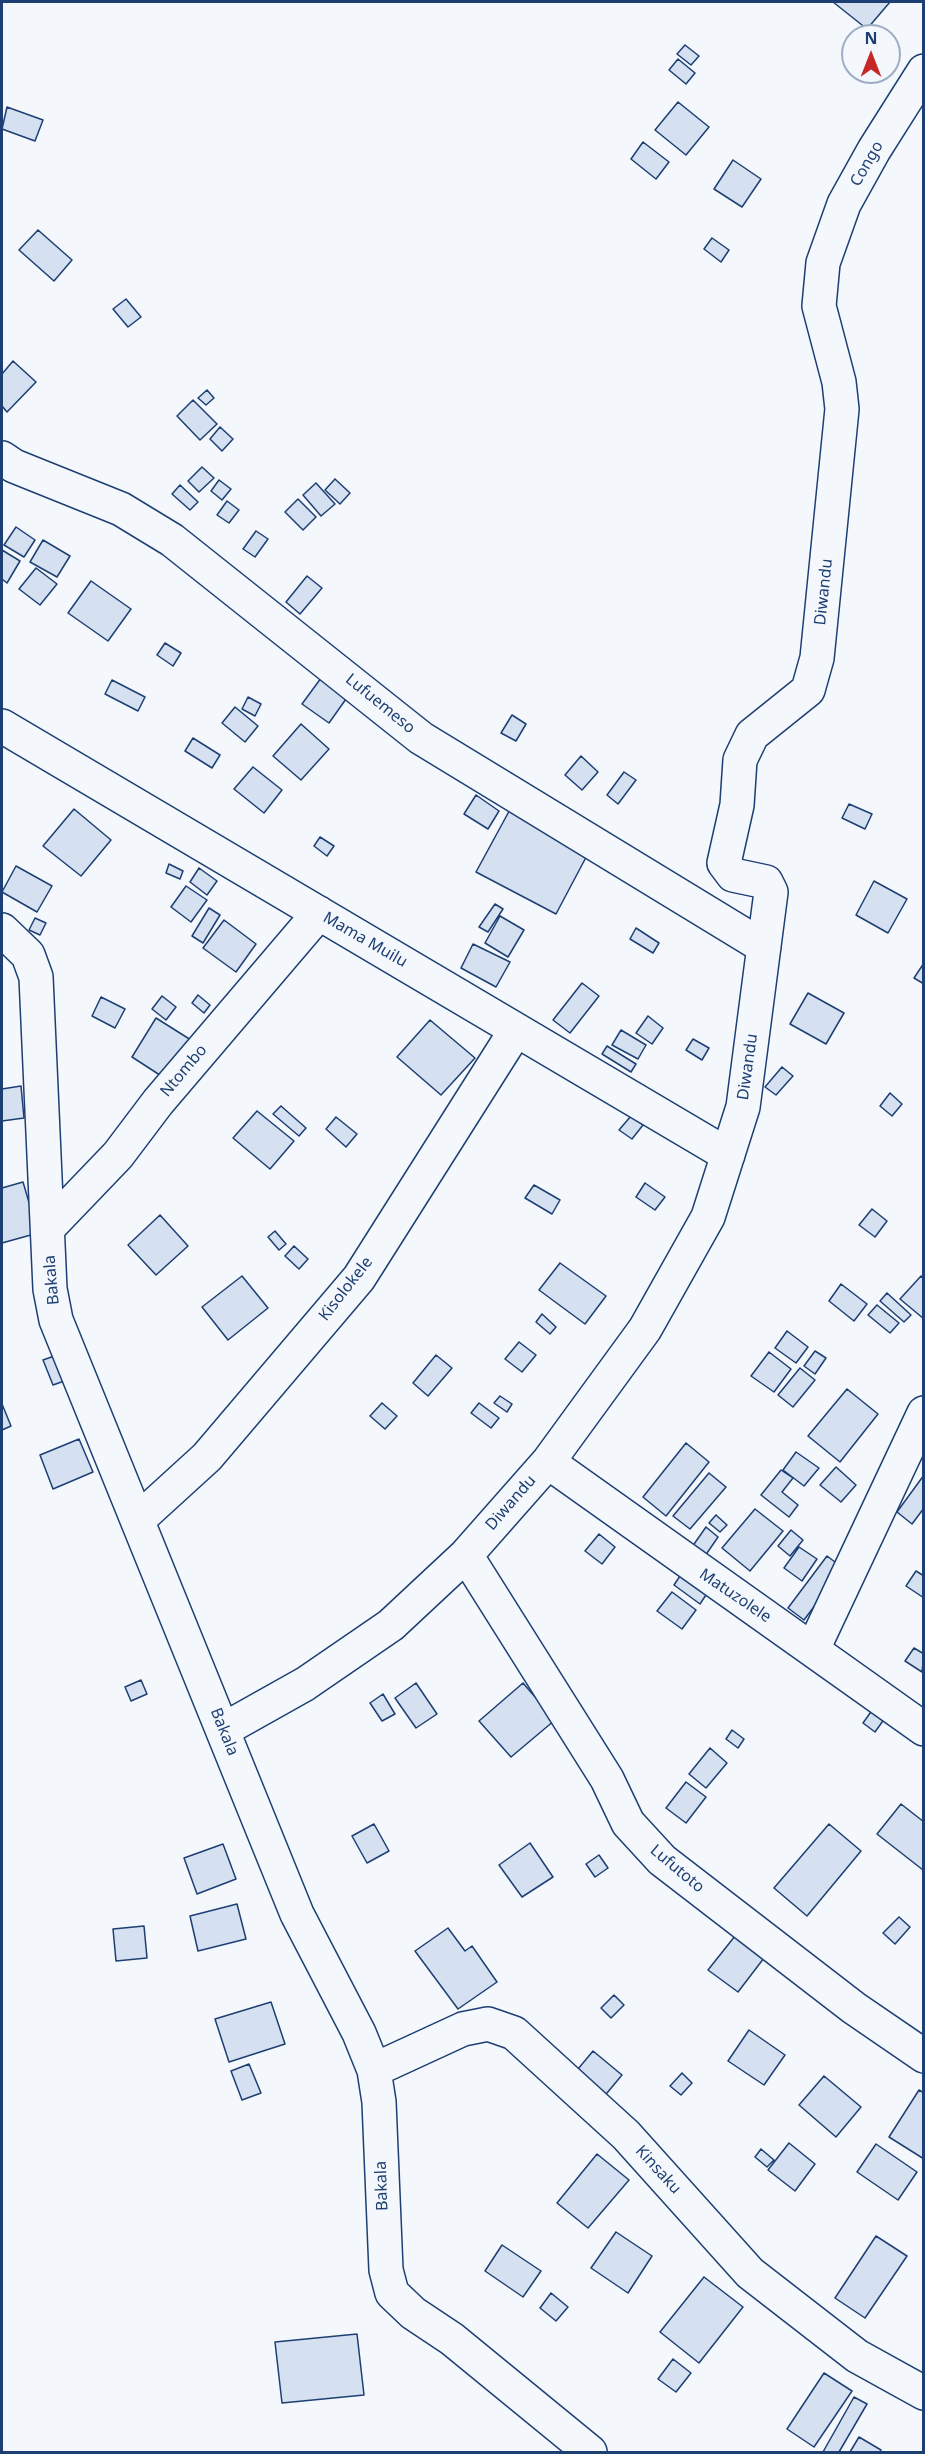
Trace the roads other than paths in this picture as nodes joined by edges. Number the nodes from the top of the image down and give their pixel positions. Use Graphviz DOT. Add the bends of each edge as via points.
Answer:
graph roads {
  1 [pos="924,71"];
  2 [pos="823,263"];
  3 [pos="2,458"];
  4 [pos="2,726"];
  5 [pos="319,913"];
  6 [pos="2,930"];
  7 [pos="764,947"];
  8 [pos="516,1030"];
  9 [pos="728,1155"];
  10 [pos="48,1228"];
  11 [pos="924,1413"];
  12 [pos="548,1462"];
  13 [pos="139,1519"];
  14 [pos="466,1555"];
  15 [pos="813,1649"];
  16 [pos="924,1729"];
  17 [pos="223,1730"];
  18 [pos="924,2056"];
  19 [pos="374,2070"];
  20 [pos="924,2393"];
  21 [pos="590,2452"];
  1 -- 2 [label="street, Congo" via="844,204"];
  2 -- 7 [label="street, Diwandu" via="819,306 842,409 817,658 808,690 752,735 740,760 737,805 724,863 734,875 766,882 771,892"];
  3 -- 7 [label="street, Lufuemeso" via="121,509 172,540 421,738"];
  4 -- 5 [label="street, Mama Muilu"];
  5 -- 8 [label="street, Mama Muilu"];
  5 -- 10 [label="street, Ntombo" via="158,1102 118,1155"];
  6 -- 10 [label="street, Bakala" via="28,955 36,977"];
  7 -- 9 [label="street, Diwandu" via="743,1107"];
  8 -- 9 [label="street, Mama Muilu"];
  8 -- 13 [label="street, Kisolokele" via="359,1278 207,1457"];
  9 -- 12 [label="street, Diwandu" via="708,1217 645,1329"];
  10 -- 13 [label="street, Bakala" via="50,1289 56,1320"];
  11 -- 15 [label="street"];
  12 -- 14 [label="street, Diwandu"];
  12 -- 15 [label="street, Matuzolele"];
  13 -- 17 [label="street, Bakala"];
  14 -- 17 [label="street, Diwandu" via="391,1625 305,1684"];
  14 -- 18 [label="street, Lufutoto" via="607,1779 628,1823 655,1852 854,2008"];
  15 -- 16 [label="street, Matuzolele"];
  17 -- 19 [label="street, Bakala" via="297,1914"];
  19 -- 20 [label="street, Kinsaku" via="463,2028 488,2024 513,2033 626,2135 750,2273 857,2356"];
  19 -- 21 [label="street, Bakala" via="379,2102 386,2270 392,2293"];
}
